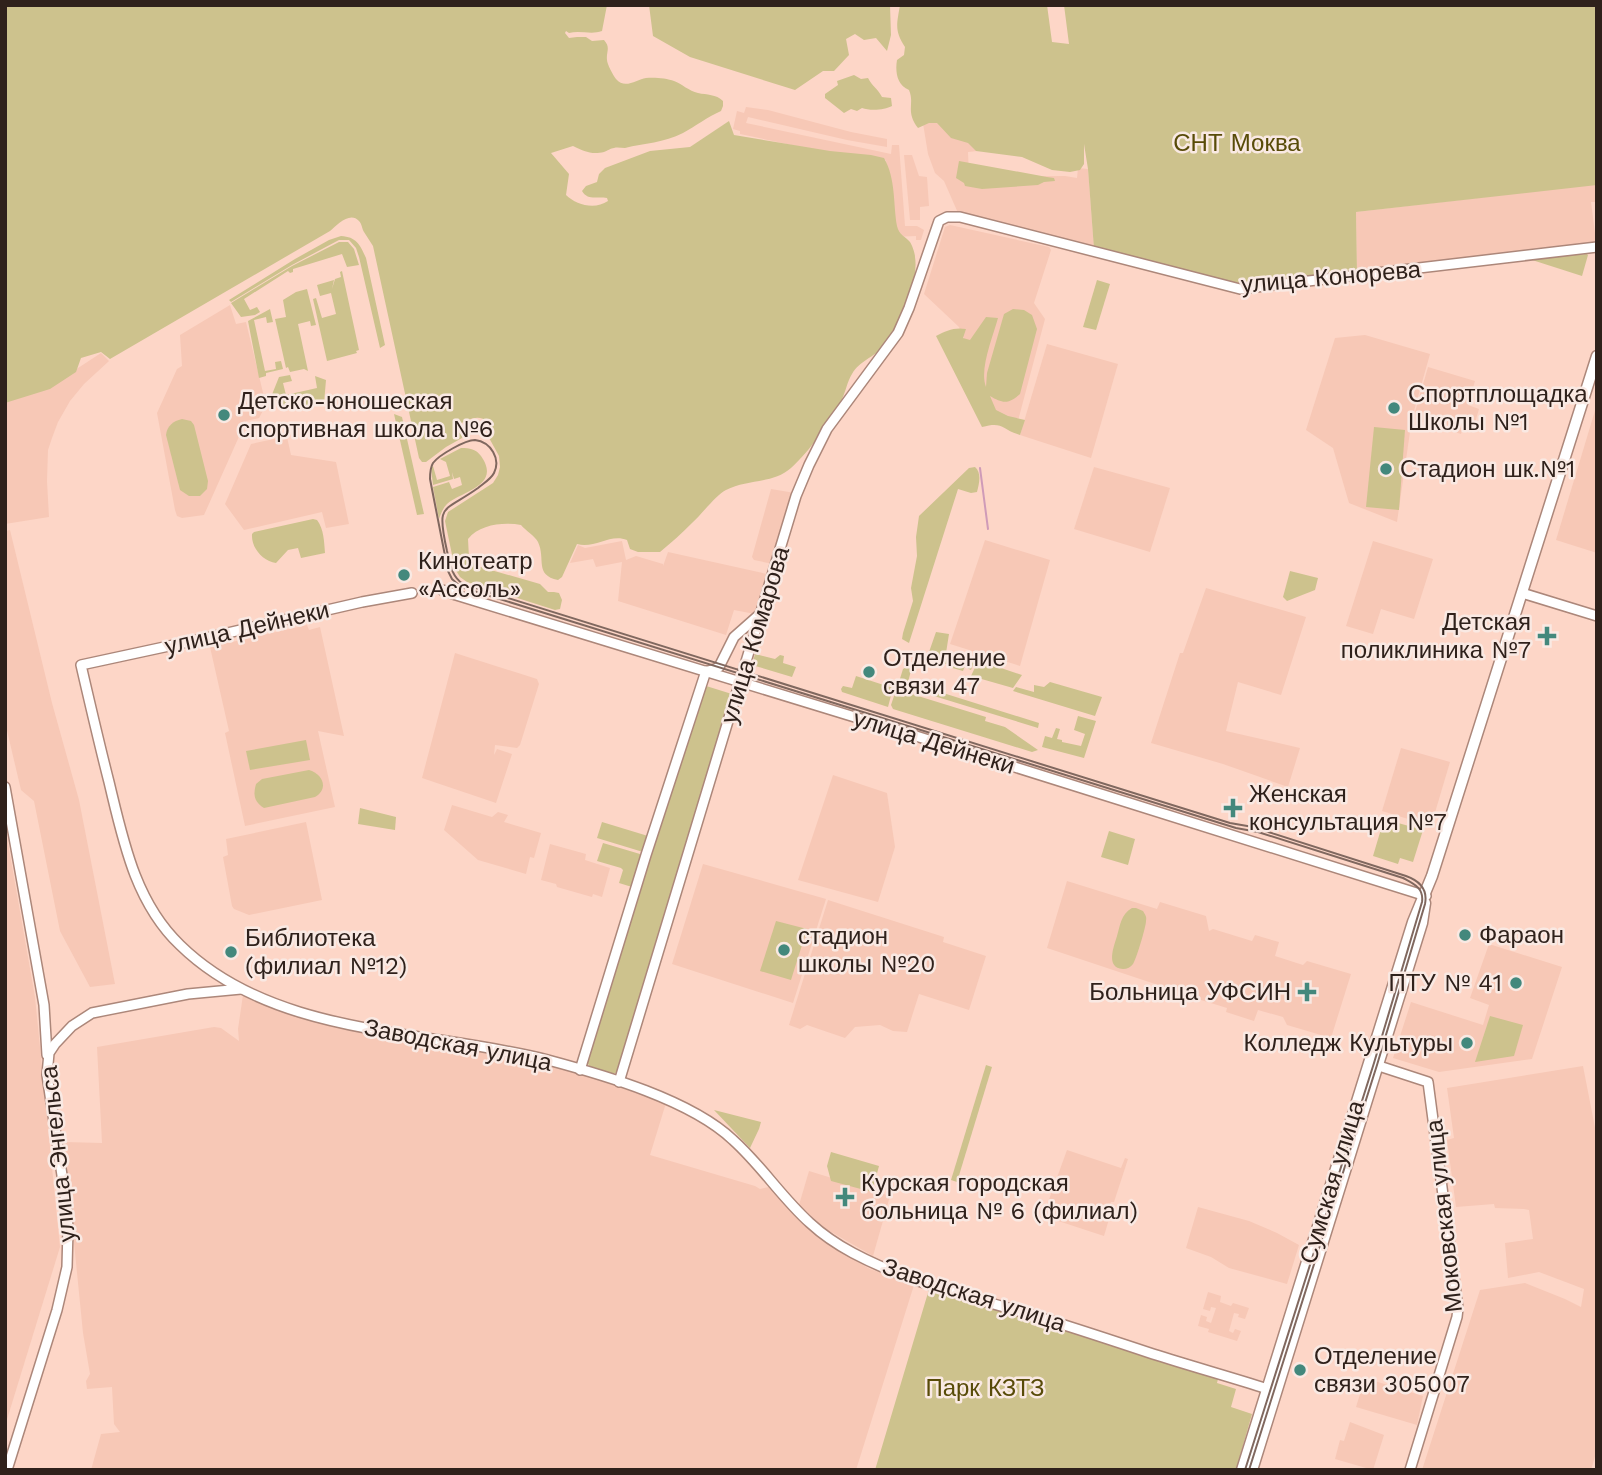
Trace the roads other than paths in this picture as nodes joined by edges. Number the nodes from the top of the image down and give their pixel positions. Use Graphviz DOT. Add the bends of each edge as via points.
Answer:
graph roads {
  1 [pos="947,217"];
  2 [pos="1597,247"];
  3 [pos="1597,355"];
  4 [pos="442,590"];
  5 [pos="412,593"];
  6 [pos="1522,593"];
  7 [pos="761,614"];
  8 [pos="1597,616"];
  9 [pos="81,665"];
  10 [pos="706,671"];
  11 [pos="741,682"];
  12 [pos="5,787"];
  13 [pos="1426,896"];
  14 [pos="242,989"];
  15 [pos="213,992"];
  16 [pos="47,1059"];
  17 [pos="1379,1066"];
  18 [pos="580,1070"];
  19 [pos="618,1082"];
  20 [pos="1272,1391"];
  21 [pos="7,1470"];
  22 [pos="1242,1470"];
  23 [pos="1252,1470"];
  24 [pos="1410,1470"];
  1 -- 2 [label="street, улица Конорева" via="975,220 1240,289"];
  1 -- 7 [label="street, улица Комарова" via="937,225 898,333 827,429 816,451 796,496"];
  3 -- 6 [label="main road, Сумская улица"];
  4 -- 10 [label="street, улица Дейнеки"];
  5 -- 9 [label="street, улица Дейнеки"];
  6 -- 8 [label="street"];
  6 -- 13 [label="main road, Сумская улица"];
  7 -- 10 [label="street" via="734,636 719,667"];
  7 -- 11 [label="street, улица Комарова"];
  9 -- 14 [label="street, Заводская улица" via="121,832 139,886 177,943"];
  10 -- 11 [label="street, улица Дейнеки"];
  10 -- 18 [label="street, улица Комарова"];
  11 -- 13 [label="street, улица Дейнеки"];
  11 -- 19 [label="street, улица Комарова"];
  12 -- 16 [label="street" via="44,1005"];
  13 -- 17 [label="main road, Сумская улица"];
  13 -- 20 [label="main road, Сумская улица" via="1405,948"];
  14 -- 15 [label="street, Заводская улица"];
  14 -- 18 [label="street, Заводская улица" via="343,1023 495,1048"];
  15 -- 16 [label="street, улица Энгельса" via="92,1013 60,1038"];
  16 -- 21 [label="street, улица Энгельса" via="66,1202 67,1267"];
  17 -- 20 [label="main road, Сумская улица"];
  17 -- 24 [label="street, Моковская улица" via="1429,1082 1458,1308"];
  18 -- 19 [label="street, Заводская улица"];
  19 -- 20 [label="street, Заводская улица" via="712,1123 749,1155 810,1223 870,1262 927,1284"];
  20 -- 22 [label="main road, Сумская улица"];
  20 -- 23 [label="main road, Сумская улица"];
}
